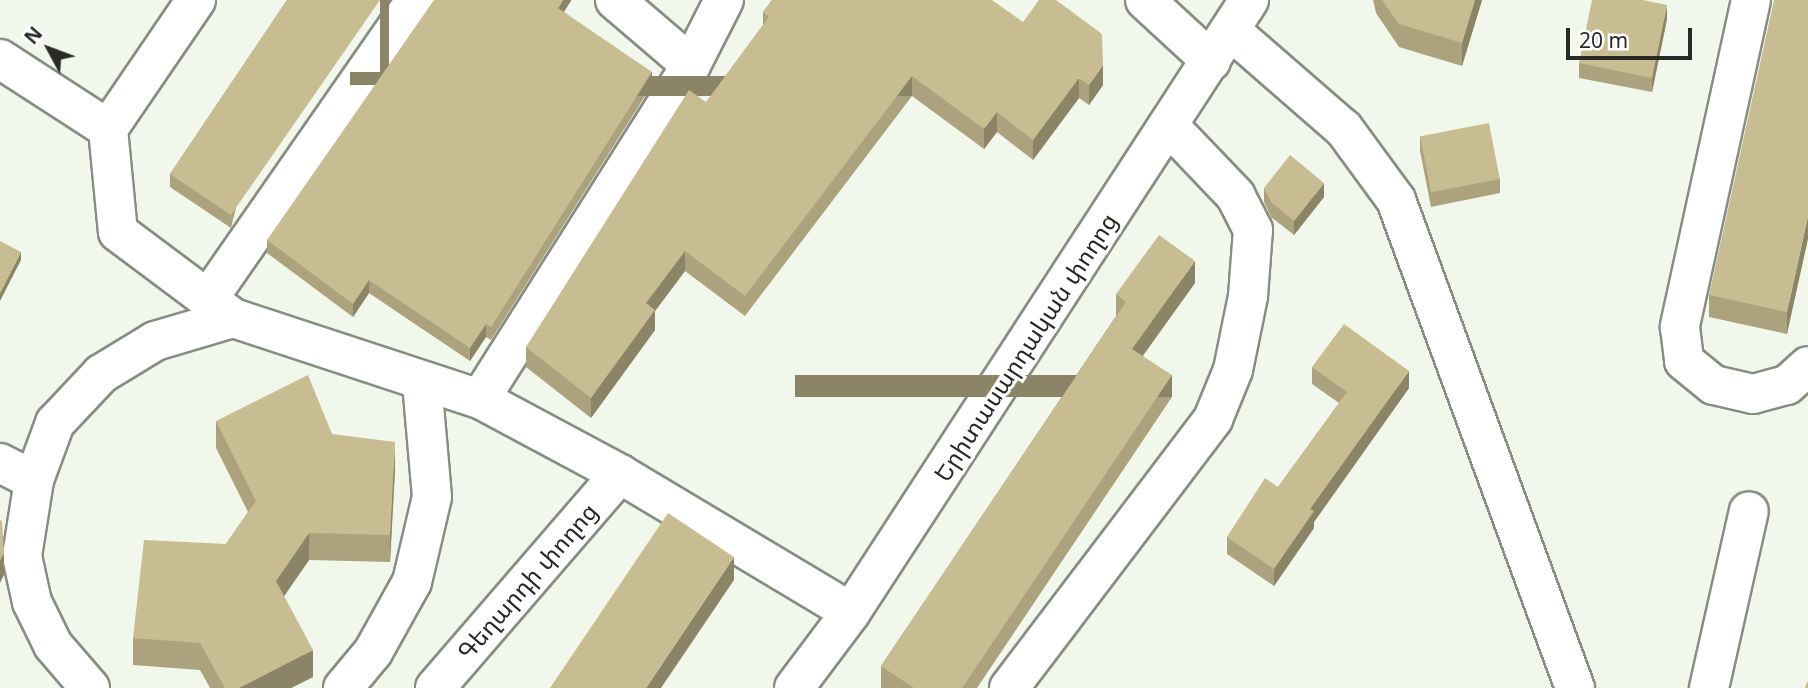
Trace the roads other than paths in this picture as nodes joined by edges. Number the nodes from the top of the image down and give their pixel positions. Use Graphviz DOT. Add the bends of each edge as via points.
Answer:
graph roads {
  1 [pos="196,0"];
  2 [pos="416,0"];
  3 [pos="615,0"];
  4 [pos="724,0"];
  5 [pos="1144,0"];
  6 [pos="1751,0"];
  7 [pos="1230,30"];
  8 [pos="0,59"];
  9 [pos="691,65"];
  10 [pos="1170,127"];
  11 [pos="108,129"];
  12 [pos="220,309"];
  13 [pos="1808,366"];
  14 [pos="422,383"];
  15 [pos="480,399"];
  16 [pos="0,463"];
  17 [pos="620,474"];
  18 [pos="34,480"];
  19 [pos="1749,511"];
  20 [pos="851,612"];
  21 [pos="90,688"];
  22 [pos="343,688"];
  23 [pos="435,688"];
  24 [pos="794,688"];
  25 [pos="1009,688"];
  26 [pos="1575,688"];
  27 [pos="1709,688"];
  1 -- 11 [label="street"];
  2 -- 12 [label="street"];
  3 -- 9 [label="street"];
  4 -- 9 [label="street"];
  5 -- 7 [label="street"];
  6 -- 13 [label="street" via="1681,327 1684,361 1714,385 1753,394 1787,385"];
  7 -- 10 [label="street, Երիտասարդական փողոց"];
  7 -- 26 [label="street" via="1345,129 1396,200"];
  8 -- 11 [label="street"];
  9 -- 15 [label="street"];
  10 -- 20 [label="street, Երիտասարդական փողոց"];
  10 -- 25 [label="street" via="1237,196 1254,230 1248,296 1233,370 1213,419"];
  11 -- 12 [label="street" via="118,232"];
  12 -- 14 [label="street"];
  12 -- 18 [label="street" via="101,374 55,423"];
  14 -- 15 [label="street"];
  14 -- 22 [label="street" via="432,498 412,582 373,652"];
  15 -- 17 [label="street"];
  16 -- 18 [label="street"];
  17 -- 20 [label="street"];
  17 -- 23 [label="street, Գեղարդի փողոց"];
  18 -- 21 [label="street" via="22,556 32,602 53,645"];
  19 -- 27 [label="street"];
  20 -- 24 [label="street, Երիտասարդական փողոց"];
}
